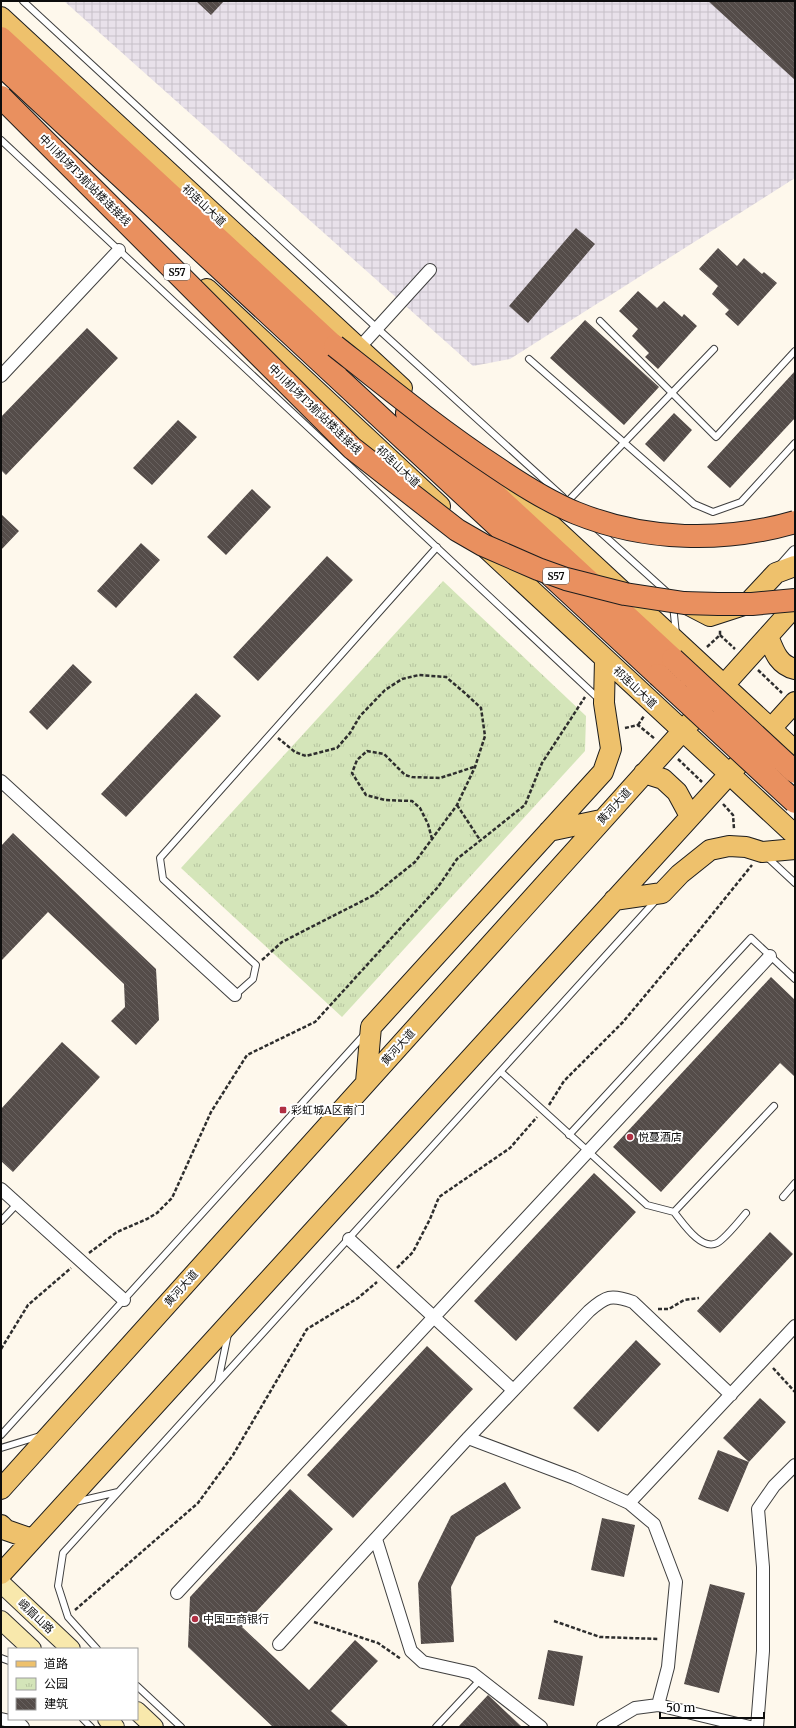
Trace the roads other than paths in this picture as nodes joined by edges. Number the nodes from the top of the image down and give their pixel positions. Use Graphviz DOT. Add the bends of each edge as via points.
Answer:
graph roads {
  1 [pos="23,1"];
  2 [pos="1,17"];
  3 [pos="1,38"];
  4 [pos="1,65"];
  5 [pos="1,97"];
  6 [pos="1,140"];
  7 [pos="119,250"];
  8 [pos="430,270"];
  9 [pos="600,321"];
  10 [pos="377,328"];
  11 [pos="335,346"];
  12 [pos="359,348"];
  13 [pos="714,349"];
  14 [pos="795,351"];
  15 [pos="529,359"];
  16 [pos="1,376"];
  17 [pos="672,393"];
  18 [pos="624,443"];
  19 [pos="795,443"];
  20 [pos="568,502"];
  21 [pos="795,522"];
  22 [pos="437,547"];
  23 [pos="795,552"];
  24 [pos="795,566"];
  25 [pos="776,573"];
  26 [pos="672,597"];
  27 [pos="795,600"];
  28 [pos="795,606"];
  29 [pos="768,636"];
  30 [pos="677,642"];
  31 [pos="605,659"];
  32 [pos="795,669"];
  33 [pos="723,685"];
  34 [pos="795,702"];
  35 [pos="604,703"];
  36 [pos="771,728"];
  37 [pos="682,731"];
  38 [pos="795,751"];
  39 [pos="795,772"];
  40 [pos="644,773"];
  41 [pos="729,774"];
  42 [pos="1,781"];
  43 [pos="795,802"];
  44 [pos="690,816"];
  45 [pos="601,820"];
  46 [pos="549,831"];
  47 [pos="795,835"];
  48 [pos="795,849"];
  49 [pos="762,852"];
  50 [pos="795,883"];
  51 [pos="662,893"];
  52 [pos="614,900"];
  53 [pos="770,956"];
  54 [pos="795,979"];
  55 [pos="235,995"];
  56 [pos="371,1027"];
  57 [pos="501,1072"];
  58 [pos="366,1082"];
  59 [pos="774,1106"];
  60 [pos="570,1134"];
  61 [pos="588,1151"];
  62 [pos="795,1183"];
  63 [pos="1,1189"];
  64 [pos="783,1197"];
  65 [pos="17,1204"];
  66 [pos="674,1212"];
  67 [pos="746,1213"];
  68 [pos="1,1220"];
  69 [pos="349,1239"];
  70 [pos="124,1300"];
  71 [pos="434,1317"];
  72 [pos="231,1321"];
  73 [pos="795,1326"];
  74 [pos="217,1384"];
  75 [pos="513,1390"];
  76 [pos="731,1395"];
  77 [pos="51,1433"];
  78 [pos="1,1434"];
  79 [pos="468,1438"];
  80 [pos="1,1448"];
  81 [pos="795,1465"];
  82 [pos="1,1489"];
  83 [pos="119,1492"];
  84 [pos="629,1503"];
  85 [pos="64,1505"];
  86 [pos="1,1525"];
  87 [pos="32,1539"];
  88 [pos="376,1539"];
  89 [pos="1,1574"];
  90 [pos="1,1583"];
  91 [pos="177,1593"];
  92 [pos="2,1621"];
  93 [pos="279,1644"];
  94 [pos="31,1648"];
  95 [pos="70,1648"];
  96 [pos="96,1648"];
  97 [pos="480,1680"];
  98 [pos="138,1687"];
  99 [pos="658,1705"];
  100 [pos="138,1712"];
  101 [pos="1,1719"];
  102 [pos="83,1720"];
  103 [pos="23,1727"];
  104 [pos="91,1727"];
  105 [pos="154,1727"];
  106 [pos="181,1727"];
  107 [pos="436,1727"];
  108 [pos="541,1727"];
  109 [pos="604,1727"];
  110 [pos="750,1727"];
  111 [pos="758,1727"];
  1 -- 10 [label="lane"];
  2 -- 12 [label="main road, 祁连山大道"];
  3 -- 11 [label="highway"];
  4 -- 43 [label="highway, bridge"];
  5 -- 27 [label="highway, 中川机场T3航站楼连接线 / S57, bridge" via="352,448 457,530 483,545 538,569 588,586 625,594 718,604"];
  5 -- 31 [label="main road, 祁连山大道"];
  6 -- 7 [label="lane"];
  7 -- 16 [label="street"];
  7 -- 22 [label="lane"];
  8 -- 10 [label="street"];
  9 -- 17 [label="lane"];
  10 -- 12 [label="street"];
  10 -- 20 [label="lane"];
  11 -- 21 [label="highway, bridge" via="463,446 529,489 576,513 626,528 677,536 755,532"];
  11 -- 39 [label="highway, bridge"];
  12 -- 30 [label="main road, 祁连山大道"];
  13 -- 17 [label="lane"];
  14 -- 17 [label="lane" via="716,437"];
  15 -- 18 [label="lane"];
  17 -- 18 [label="lane"];
  18 -- 19 [label="lane" via="694,504 713,512 741,502"];
  18 -- 20 [label="lane"];
  20 -- 26 [label="lane"];
  22 -- 35 [label="lane"];
  22 -- 55 [label="lane" via="160,858 163,879 256,965 253,979"];
  23 -- 25 [label="street"];
  24 -- 25 [label="main road"];
  25 -- 26 [label="main road" via="747,604 710,616"];
  26 -- 30 [label="lane"];
  28 -- 29 [label="main road, 黄河大道"];
  29 -- 32 [label="main road" via="776,657 787,667"];
  29 -- 33 [label="main road, 黄河大道"];
  30 -- 33 [label="main road, 祁连山大道"];
  31 -- 35 [label="main road"];
  31 -- 37 [label="main road, 祁连山大道"];
  33 -- 36 [label="main road, 祁连山大道"];
  33 -- 37 [label="main road, 黄河大道"];
  34 -- 36 [label="main road"];
  35 -- 46 [label="main road" via="611,750 603,772"];
  36 -- 38 [label="main road, 祁连山大道"];
  36 -- 41 [label="main road"];
  37 -- 40 [label="main road, 黄河大道"];
  37 -- 41 [label="main road, 祁连山大道"];
  40 -- 44 [label="main road" via="663,779 677,792"];
  40 -- 45 [label="main road, 黄河大道"];
  41 -- 44 [label="main road"];
  41 -- 47 [label="main road, 祁连山大道"];
  42 -- 55 [label="street"];
  44 -- 52 [label="main road"];
  45 -- 46 [label="main road"];
  45 -- 58 [label="main road, 黄河大道"];
  46 -- 56 [label="main road"];
  48 -- 49 [label="main road"];
  49 -- 50 [label="lane"];
  49 -- 51 [label="main road" via="735,846 710,850 680,874"];
  51 -- 52 [label="main road"];
  51 -- 57 [label="lane"];
  52 -- 72 [label="main road"];
  53 -- 54 [label="lane"];
  53 -- 60 [label="lane" via="751,938"];
  53 -- 61 [label="street"];
  56 -- 58 [label="main road"];
  56 -- 70 [label="lane"];
  57 -- 60 [label="lane"];
  57 -- 69 [label="lane"];
  58 -- 77 [label="main road, 黄河大道"];
  59 -- 66 [label="lane"];
  60 -- 61 [label="lane"];
  61 -- 66 [label="lane" via="647,1205"];
  61 -- 71 [label="street"];
  62 -- 64 [label="lane"];
  63 -- 65 [label="street"];
  65 -- 68 [label="lane"];
  65 -- 70 [label="street"];
  66 -- 67 [label="lane" via="702,1243 711,1245 718,1242"];
  69 -- 71 [label="street"];
  69 -- 74 [label="lane"];
  70 -- 78 [label="lane"];
  71 -- 75 [label="street"];
  71 -- 91 [label="street"];
  72 -- 74 [label="lane"];
  72 -- 85 [label="main road"];
  73 -- 76 [label="street"];
  74 -- 83 [label="lane"];
  75 -- 76 [label="street" via="589,1311 601,1301 617,1296 633,1302"];
  75 -- 79 [label="street"];
  76 -- 84 [label="street"];
  77 -- 80 [label="lane"];
  77 -- 82 [label="main road, 黄河大道"];
  79 -- 84 [label="street" via="574,1478"];
  79 -- 88 [label="street"];
  81 -- 111 [label="street" via="774,1486 758,1509 764,1567 763,1651"];
  83 -- 85 [label="lane"];
  83 -- 96 [label="lane" via="63,1553 58,1586 68,1617"];
  84 -- 99 [label="street" via="654,1524 676,1582 668,1667"];
  85 -- 87 [label="main road"];
  86 -- 87 [label="main road" via="6,1530"];
  87 -- 89 [label="main road"];
  88 -- 93 [label="street"];
  88 -- 97 [label="street" via="411,1651 423,1662 472,1673"];
  90 -- 95 [label="street, 峨眉山路"];
  92 -- 94 [label="street"];
  97 -- 107 [label="lane"];
  97 -- 108 [label="street"];
  98 -- 106 [label="lane"];
  99 -- 109 [label="street" via="635,1708"];
  99 -- 110 [label="street"];
  100 -- 105 [label="street"];
  101 -- 103 [label="street" via="19,1723"];
  102 -- 104 [label="lane"];
}
